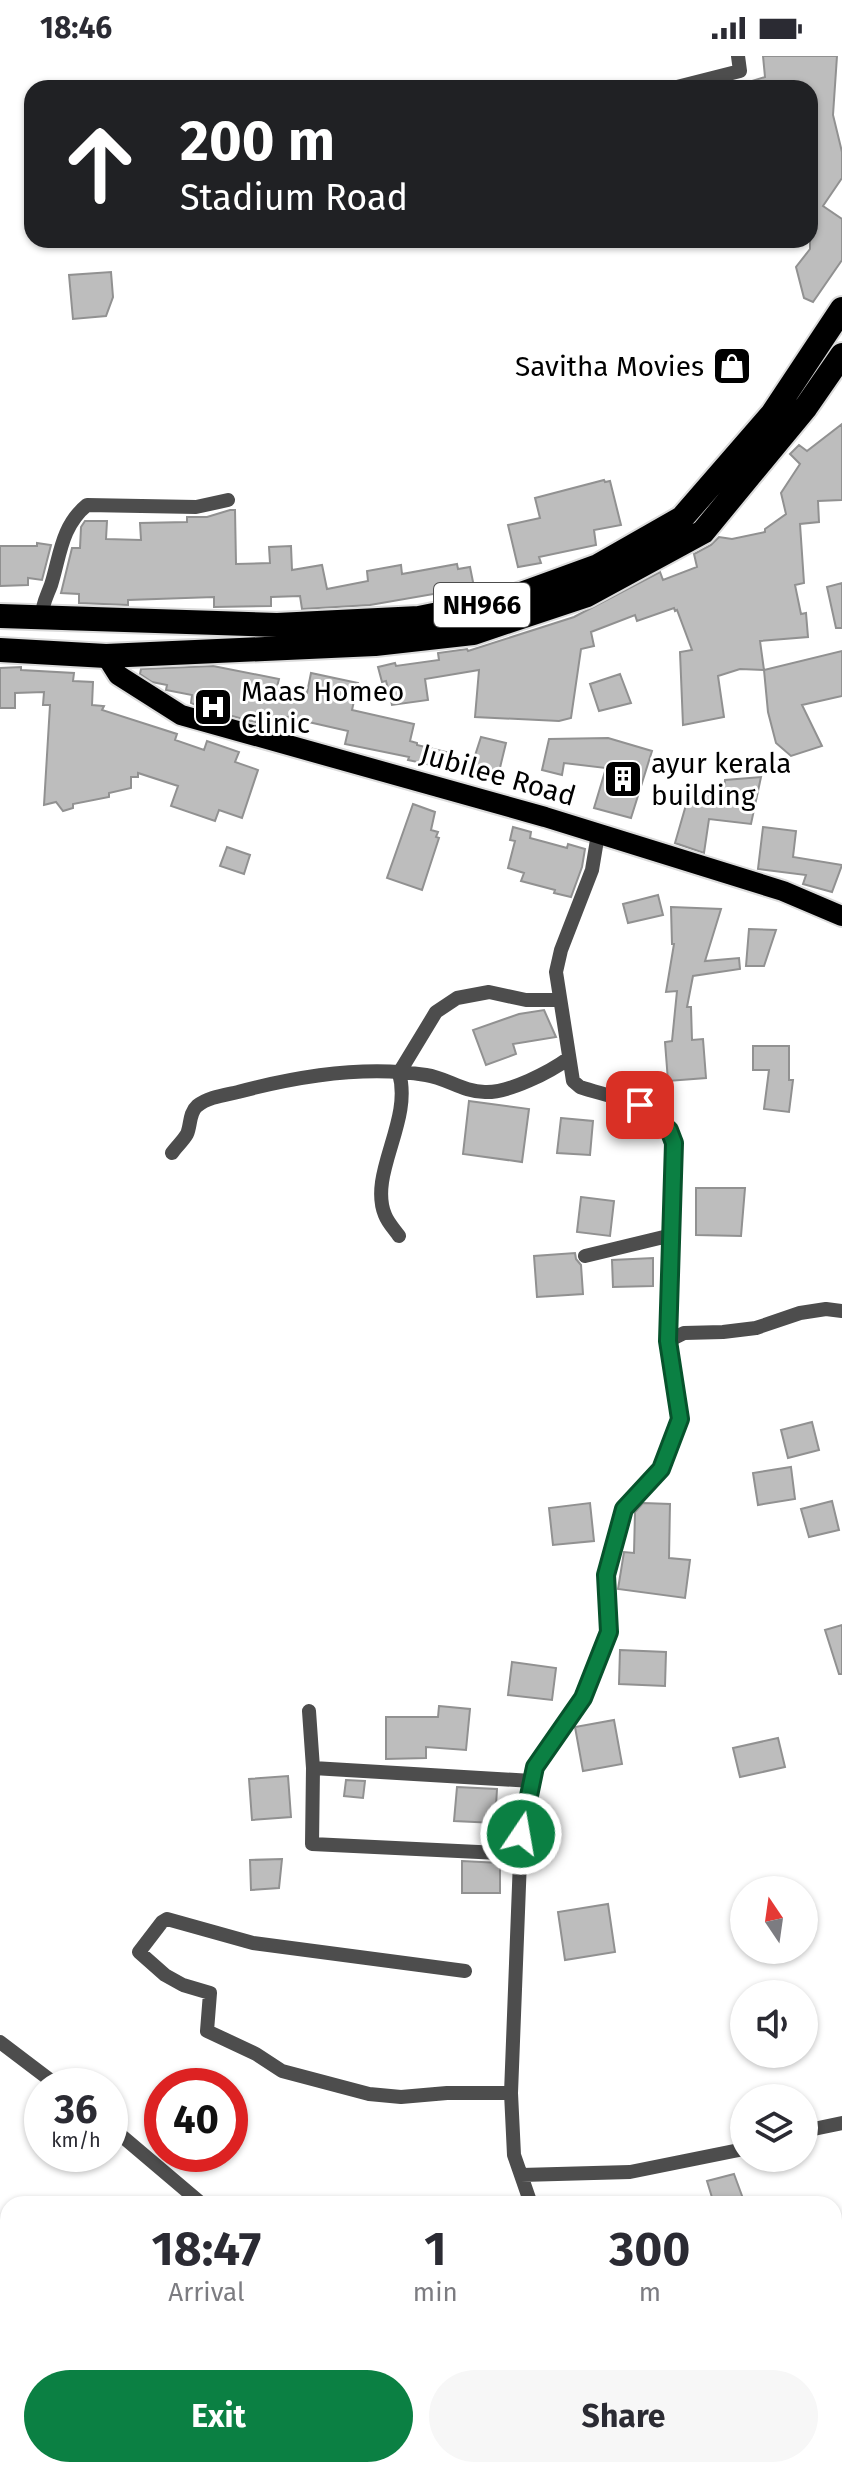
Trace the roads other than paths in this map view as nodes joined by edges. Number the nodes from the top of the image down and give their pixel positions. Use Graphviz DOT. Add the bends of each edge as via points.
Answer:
graph roads {
  1 [pos="738,56"];
  2 [pos="705,80"];
  3 [pos="842,309"];
  4 [pos="842,355"];
  5 [pos="228,500"];
  6 [pos="0,616"];
  7 [pos="42,616"];
  8 [pos="110,618"];
  9 [pos="0,650"];
  10 [pos="106,656"];
  11 [pos="598,834"];
  12 [pos="842,916"];
  13 [pos="560,1000"];
  14 [pos="569,1058"];
  15 [pos="399,1073"];
  16 [pos="172,1153"];
  17 [pos="672,1235"];
  18 [pos="399,1236"];
  19 [pos="585,1256"];
  20 [pos="842,1311"];
  21 [pos="668,1341"];
  22 [pos="309,1711"];
  23 [pos="313,1768"];
  24 [pos="532,1781"];
  25 [pos="520,1854"];
  26 [pos="465,1971"];
  27 [pos="0,2042"];
  28 [pos="34,2068"];
  29 [pos="511,2093"];
  30 [pos="842,2123"];
  31 [pos="818,2128"];
  32 [pos="128,2141"];
  33 [pos="730,2152"];
  34 [pos="521,2175"];
  35 [pos="193,2196"];
  36 [pos="528,2196"];
  1 -- 2 [label="street" via="740,71"];
  3 -- 8 [label="highway, NH966" via="773,413 682,518 598,566 502,601 419,618 277,625"];
  4 -- 10 [label="highway, NH966" via="703,532 587,595 473,633 375,644"];
  5 -- 7 [label="street" via="196,507 87,505 60,543"];
  6 -- 7 [label="highway, NH966"];
  7 -- 8 [label="highway, NH966"];
  8 -- 10 [label="highway" via="88,634 93,649"];
  9 -- 10 [label="highway, NH966"];
  10 -- 11 [label="main road, Jubilee Road" via="118,675 181,715"];
  11 -- 12 [label="main road, Jubilee Road" via="783,891"];
  11 -- 13 [label="street" via="592,870 561,950 556,972"];
  13 -- 14 [label="street"];
  13 -- 15 [label="street" via="489,992 457,998 436,1012"];
  14 -- 15 [label="street" via="554,1070 487,1093 425,1074"];
  14 -- 17 [label="street" via="573,1081 580,1087 640,1105 669,1130 674,1143"];
  15 -- 16 [label="street" via="300,1077 214,1098 192,1113 186,1136"];
  15 -- 18 [label="street" via="402,1105 386,1162 383,1197 386,1217"];
  17 -- 19 [label="street"];
  17 -- 21 [label="street"];
  20 -- 21 [label="street" via="800,1313 756,1328 684,1333"];
  21 -- 24 [label="street" via="680,1419 661,1469 624,1509 606,1575 609,1632 583,1698 535,1767"];
  22 -- 23 [label="street"];
  23 -- 24 [label="street"];
  23 -- 25 [label="street" via="312,1844"];
  24 -- 25 [label="street"];
  25 -- 29 [label="street"];
  26 -- 29 [label="street" via="253,1943 167,1919 139,1952 165,1975 210,1993 207,2031 282,2071 385,2096"];
  27 -- 28 [label="street"];
  29 -- 34 [label="street" via="514,2155"];
  30 -- 31 [label="street"];
  32 -- 35 [label="street"];
  33 -- 34 [label="street" via="630,2172"];
  34 -- 36 [label="street"];
}
